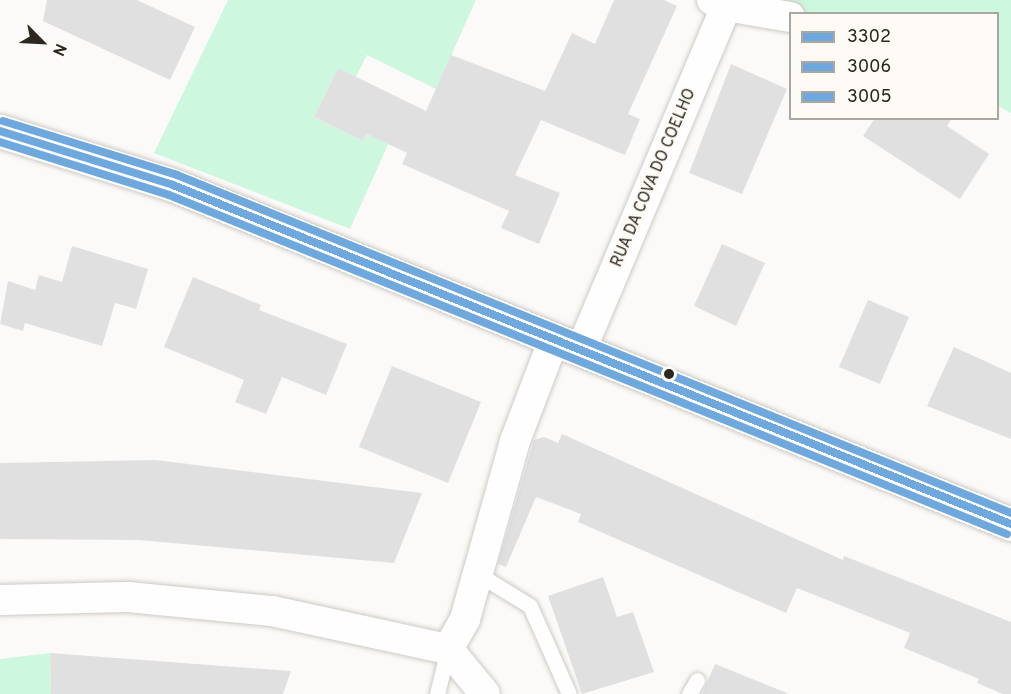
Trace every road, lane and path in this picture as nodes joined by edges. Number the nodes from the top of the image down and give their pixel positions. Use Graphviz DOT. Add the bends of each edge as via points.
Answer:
graph roads {
  1 [pos="719,3"];
  2 [pos="789,17"];
  3 [pos="0,131"];
  4 [pos="568,345"];
  5 [pos="1011,524"];
  6 [pos="478,574"];
  7 [pos="0,600"];
  8 [pos="447,649"];
  9 [pos="697,680"];
  10 [pos="437,694"];
  11 [pos="485,694"];
  12 [pos="569,694"];
  13 [pos="689,694"];
  1 -- 2 [label="street, RUA DA COVA DO COELHO"];
  1 -- 4 [label="street, RUA DA COVA DO COELHO"];
  3 -- 4 [label="main road" via="173,185"];
  4 -- 5 [label="main road"];
  4 -- 6 [label="street, RUA DA COVA DO COELHO" via="515,441"];
  6 -- 8 [label="street, RUA DA COVA DO COELHO" via="465,619"];
  6 -- 12 [label="lane" via="530,606"];
  7 -- 8 [label="street" via="128,597 272,611"];
  8 -- 10 [label="lane"];
  8 -- 11 [label="street"];
  9 -- 13 [label="lane"];
}
